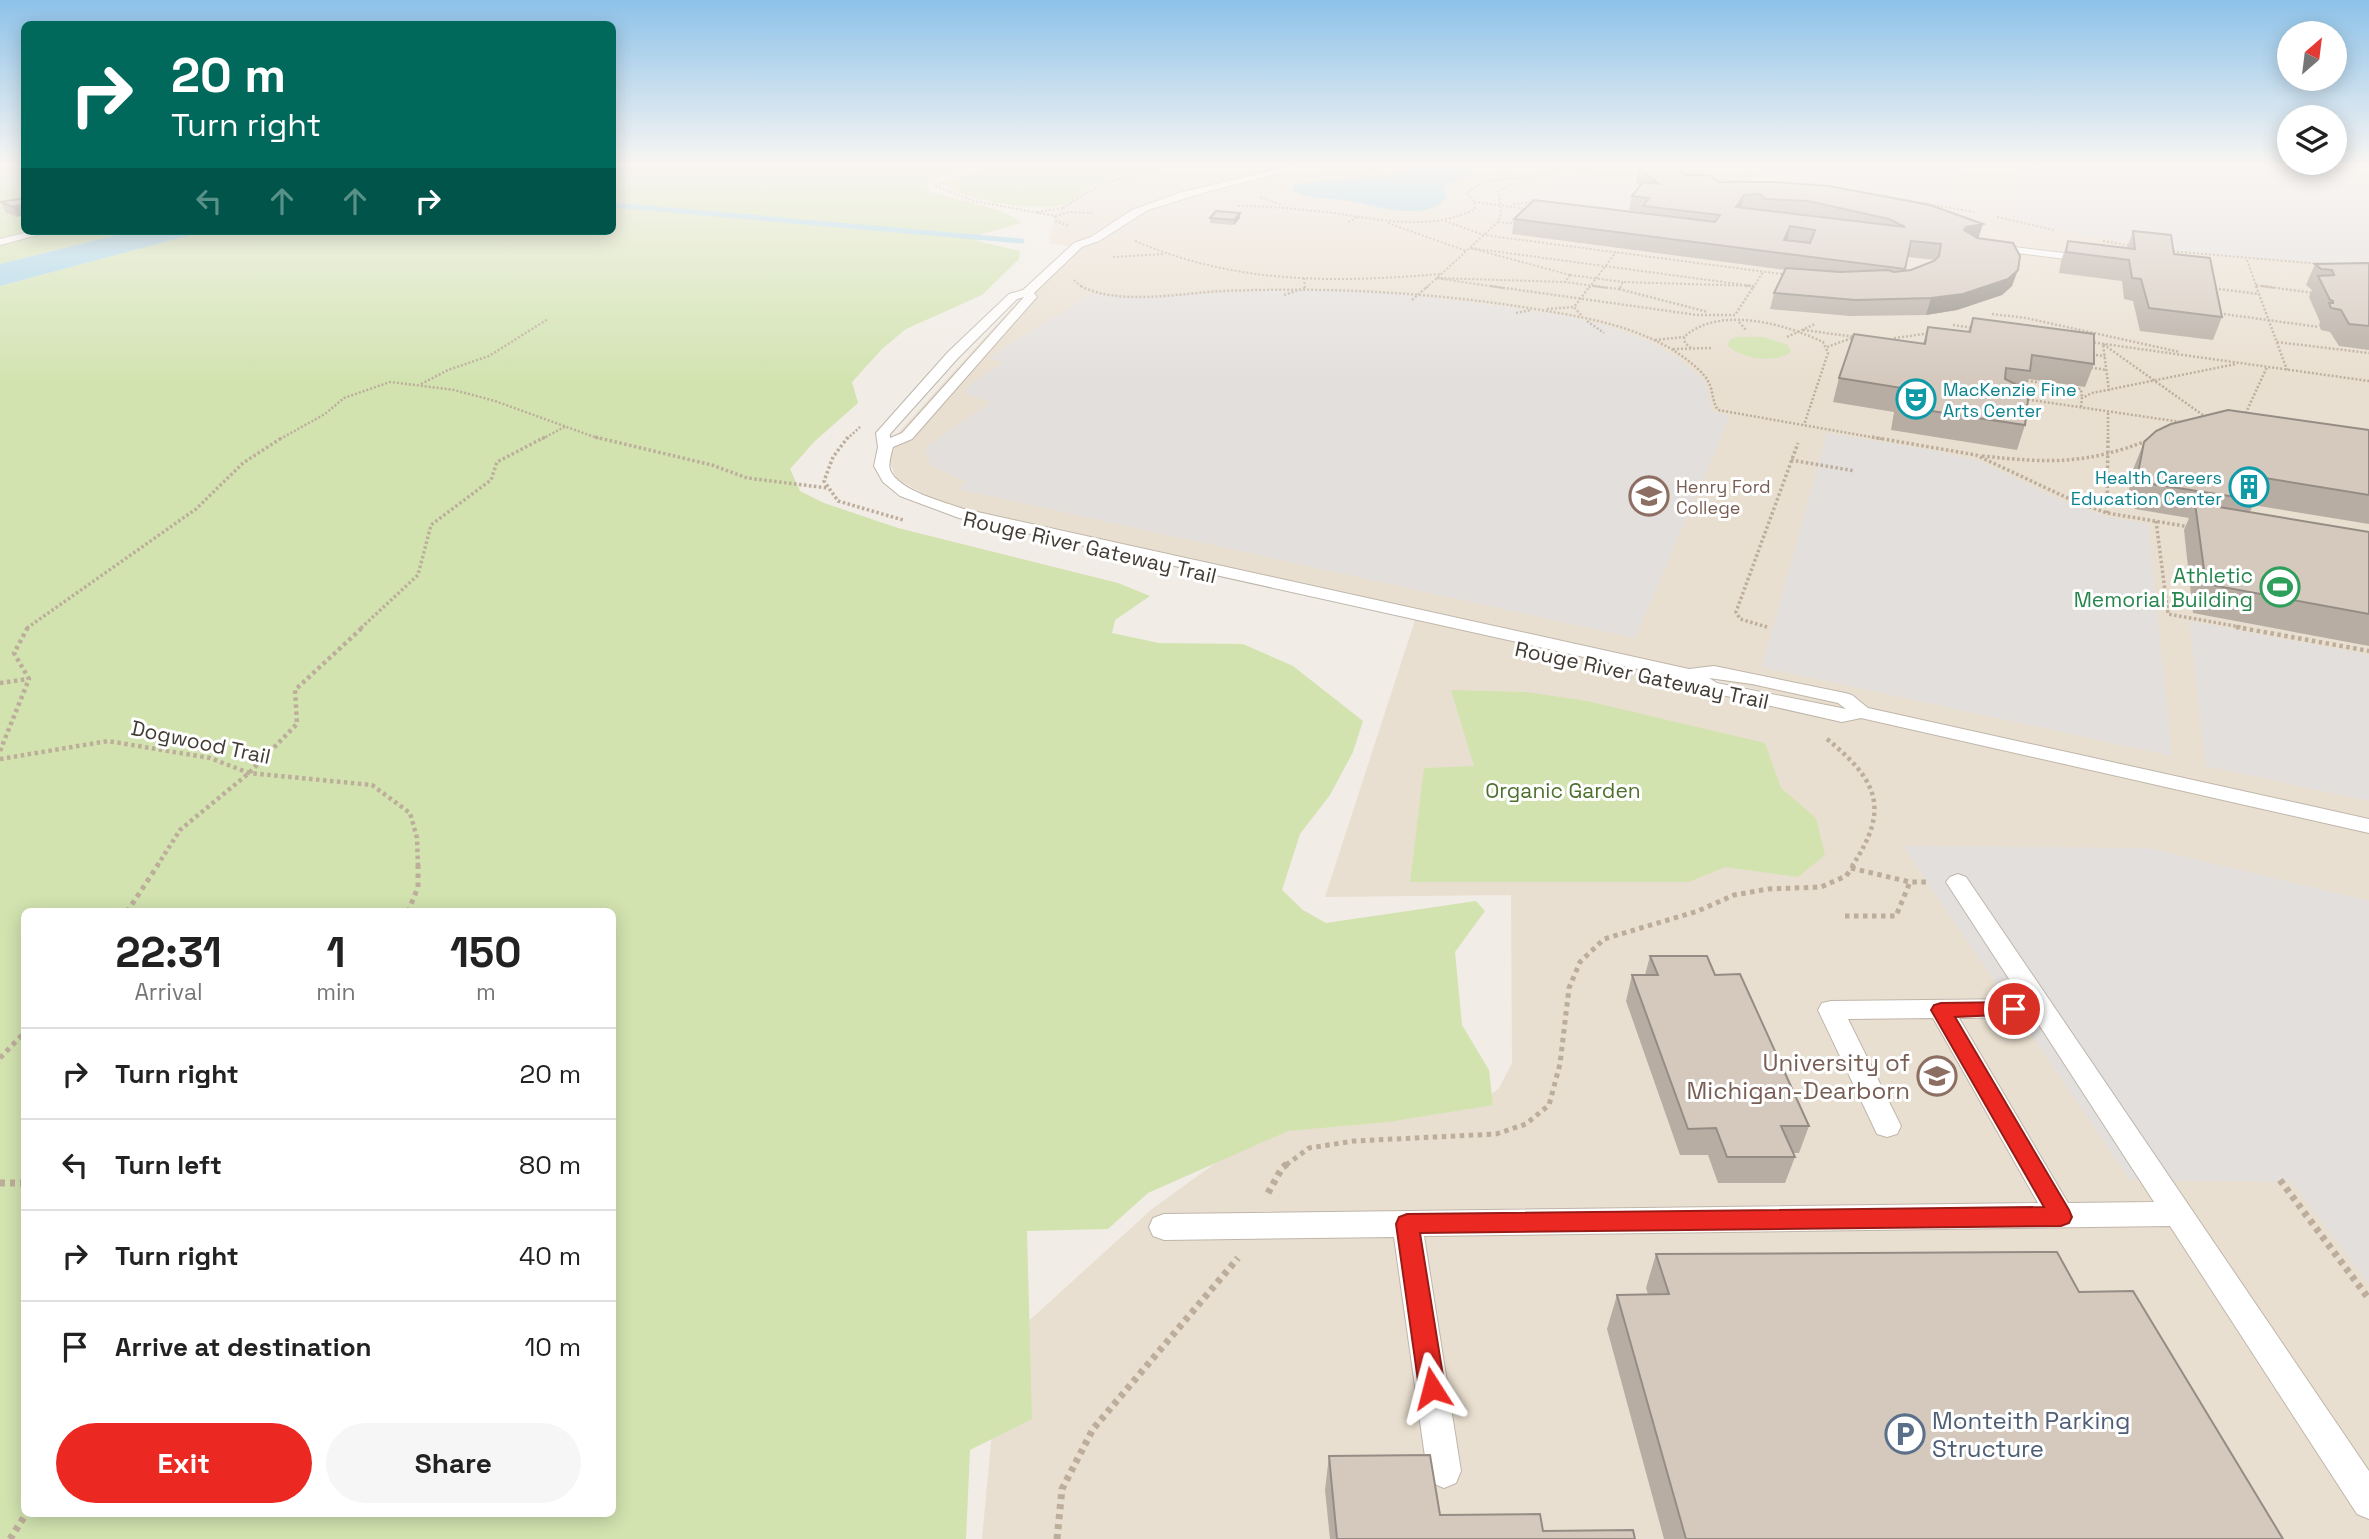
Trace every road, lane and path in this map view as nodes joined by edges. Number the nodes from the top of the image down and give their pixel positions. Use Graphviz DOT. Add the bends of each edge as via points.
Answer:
graph roads {
  1 [pos="18,238"];
  2 [pos="1075,238"];
  3 [pos="1096,238"];
  4 [pos="1436,238"];
  5 [pos="1481,238"];
  6 [pos="1506,238"];
  7 [pos="1131,239"];
  8 [pos="2100,241"];
  9 [pos="0,242"];
  10 [pos="1078,245"];
  11 [pos="2139,247"];
  12 [pos="1468,249"];
  13 [pos="2014,250"];
  14 [pos="2161,251"];
  15 [pos="1616,252"];
  16 [pos="1164,254"];
  17 [pos="1110,257"];
  18 [pos="2247,260"];
  19 [pos="2102,261"];
  20 [pos="2329,265"];
  21 [pos="1605,266"];
  22 [pos="1763,272"];
  23 [pos="1440,274"];
  24 [pos="1570,275"];
  25 [pos="1789,275"];
  26 [pos="1074,277"];
  27 [pos="1304,278"];
  28 [pos="1436,278"];
  29 [pos="1335,279"];
  30 [pos="1596,279"];
  31 [pos="1565,282"];
  32 [pos="1623,282"];
  33 [pos="1591,285"];
  34 [pos="2256,285"];
  35 [pos="1753,286"];
  36 [pos="2203,287"];
  37 [pos="1305,288"];
  38 [pos="1339,288"];
  39 [pos="1619,289"];
  40 [pos="1027,293"];
  41 [pos="1421,293"];
  42 [pos="2259,293"];
  43 [pos="2323,294"];
  44 [pos="1283,295"];
  45 [pos="1580,298"];
  46 [pos="1412,300"];
  47 [pos="1574,307"];
  48 [pos="1537,309"];
  49 [pos="2208,312"];
  50 [pos="1516,313"];
  51 [pos="1712,313"];
  52 [pos="1992,314"];
  53 [pos="1697,315"];
  54 [pos="1735,315"];
  55 [pos="1583,318"];
  56 [pos="1953,318"];
  57 [pos="548,319"];
  58 [pos="2268,319"];
  59 [pos="1739,321"];
  60 [pos="2079,321"];
  61 [pos="1749,322"];
  62 [pos="1702,324"];
  63 [pos="1815,324"];
  64 [pos="2319,327"];
  65 [pos="1979,328"];
  66 [pos="1746,330"];
  67 [pos="1799,330"];
  68 [pos="2079,330"];
  69 [pos="1941,332"];
  70 [pos="1604,333"];
  71 [pos="2074,335"];
  72 [pos="1684,337"];
  73 [pos="1787,337"];
  74 [pos="1854,337"];
  75 [pos="1867,339"];
  76 [pos="1654,340"];
  77 [pos="2080,341"];
  78 [pos="2277,342"];
  79 [pos="1903,344"];
  80 [pos="2103,344"];
  81 [pos="1827,347"];
  82 [pos="1691,348"];
  83 [pos="1711,348"];
  84 [pos="1672,349"];
  85 [pos="2080,352"];
  86 [pos="2369,353"];
  87 [pos="2105,356"];
  88 [pos="2211,359"];
  89 [pos="2239,363"];
  90 [pos="2085,367"];
  91 [pos="2267,367"];
  92 [pos="2107,370"];
  93 [pos="2287,370"];
  94 [pos="2024,380"];
  95 [pos="2369,381"];
  96 [pos="2158,382"];
  97 [pos="420,385"];
  98 [pos="2109,391"];
  99 [pos="2017,398"];
  100 [pos="2082,398"];
  101 [pos="2081,407"];
  102 [pos="2108,411"];
  103 [pos="2244,418"];
  104 [pos="2211,421"];
  105 [pos="2182,422"];
  106 [pos="863,425"];
  107 [pos="1804,425"];
  108 [pos="566,426"];
  109 [pos="2158,436"];
  110 [pos="1798,443"];
  111 [pos="886,445"];
  112 [pos="1976,455"];
  113 [pos="2108,456"];
  114 [pos="1791,460"];
  115 [pos="1856,471"];
  116 [pos="828,488"];
  117 [pos="2107,513"];
  118 [pos="2156,521"];
  119 [pos="912,523"];
  120 [pos="2196,528"];
  121 [pos="1767,627"];
  122 [pos="2369,652"];
  123 [pos="29,679"];
  124 [pos="0,683"];
  125 [pos="1815,734"];
  126 [pos="0,751"];
  127 [pos="0,759"];
  128 [pos="249,773"];
  129 [pos="2369,826"];
  130 [pos="1851,868"];
  131 [pos="1958,881"];
  132 [pos="1910,882"];
  133 [pos="130,908"];
  134 [pos="410,908"];
  135 [pos="1845,916"];
  136 [pos="2042,1008"];
  137 [pos="1941,1010"];
  138 [pos="21,1036"];
  139 [pos="0,1058"];
  140 [pos="1887,1126"];
  141 [pos="2280,1180"];
  142 [pos="0,1183"];
  143 [pos="21,1183"];
  144 [pos="2178,1214"];
  145 [pos="2061,1217"];
  146 [pos="1407,1224"];
  147 [pos="1254,1226"];
  148 [pos="1164,1227"];
  149 [pos="2369,1299"];
  150 [pos="1444,1471"];
  151 [pos="2369,1502"];
  152 [pos="24,1517"];
  153 [pos="10,1539"];
  154 [pos="1057,1539"];
  1 -- 9 [label="lane"];
  2 -- 10 [label="lane" via="1071,241"];
  3 -- 10 [label="lane"];
  4 -- 12 [label="path"];
  5 -- 12 [label="path"];
  6 -- 15 [label="path"];
  7 -- 16 [label="path"];
  8 -- 11 [label="path"];
  10 -- 40 [label="lane"];
  12 -- 21 [label="path"];
  12 -- 23 [label="path"];
  12 -- 24 [label="path"];
  13 -- 19 [label="lane"];
  14 -- 18 [label="path"];
  15 -- 21 [label="path"];
  15 -- 22 [label="path"];
  16 -- 17 [label="path"];
  16 -- 27 [label="path" via="1225,270"];
  18 -- 20 [label="path"];
  18 -- 34 [label="path"];
  21 -- 30 [label="path"];
  21 -- 35 [label="path"];
  22 -- 25 [label="path"];
  22 -- 35 [label="path"];
  23 -- 28 [label="path"];
  23 -- 29 [label="path"];
  24 -- 30 [label="path"];
  24 -- 31 [label="path"];
  26 -- 37 [label="path" via="1084,289 1122,295"];
  27 -- 29 [label="path"];
  27 -- 37 [label="path"];
  28 -- 31 [label="path"];
  28 -- 41 [label="path"];
  28 -- 45 [label="path"];
  29 -- 38 [label="path"];
  30 -- 32 [label="path"];
  30 -- 33 [label="path"];
  31 -- 33 [label="path"];
  32 -- 35 [label="path"];
  32 -- 39 [label="path"];
  33 -- 39 [label="path"];
  33 -- 45 [label="path"];
  34 -- 42 [label="path"];
  34 -- 43 [label="path"];
  35 -- 54 [label="path"];
  36 -- 42 [label="path"];
  37 -- 38 [label="path"];
  37 -- 44 [label="path"];
  38 -- 41 [label="path"];
  39 -- 51 [label="path"];
  40 -- 111 [label="lane" via="1031,297 1024,306 907,436"];
  40 -- 111 [label="lane" via="1013,296 953,355 883,433"];
  41 -- 46 [label="path"];
  41 -- 48 [label="path"];
  42 -- 58 [label="path"];
  45 -- 47 [label="path"];
  45 -- 53 [label="path"];
  47 -- 48 [label="path"];
  47 -- 55 [label="path"];
  48 -- 50 [label="path"];
  48 -- 55 [label="path"];
  49 -- 58 [label="path"];
  51 -- 53 [label="path"];
  51 -- 54 [label="path"];
  52 -- 68 [label="path"];
  53 -- 62 [label="path"];
  54 -- 61 [label="path"];
  55 -- 70 [label="path"];
  55 -- 76 [label="path"];
  56 -- 65 [label="path" via="1953,328"];
  57 -- 97 [label="path" via="489,356"];
  58 -- 64 [label="path"];
  58 -- 78 [label="path"];
  59 -- 61 [label="path"];
  59 -- 62 [label="path"];
  59 -- 66 [label="path"];
  60 -- 68 [label="path"];
  61 -- 67 [label="path"];
  62 -- 72 [label="path"];
  63 -- 67 [label="path"];
  67 -- 73 [label="path"];
  67 -- 74 [label="path"];
  67 -- 81 [label="path"];
  68 -- 71 [label="path"];
  68 -- 88 [label="path"];
  69 -- 79 [label="path" via="1892,342"];
  72 -- 76 [label="path"];
  72 -- 82 [label="path"];
  74 -- 75 [label="path"];
  74 -- 81 [label="path"];
  76 -- 84 [label="path"];
  77 -- 80 [label="path"];
  78 -- 86 [label="path"];
  78 -- 93 [label="path"];
  80 -- 87 [label="path"];
  80 -- 88 [label="path"];
  80 -- 96 [label="path"];
  81 -- 107 [label="path"];
  82 -- 83 [label="path"];
  82 -- 84 [label="path"];
  84 -- 107 [label="path" via="1697,366 1711,383 1718,410"];
  85 -- 87 [label="path"];
  87 -- 92 [label="path"];
  88 -- 89 [label="path"];
  89 -- 91 [label="path"];
  89 -- 96 [label="path"];
  90 -- 92 [label="path"];
  91 -- 93 [label="path"];
  91 -- 103 [label="path"];
  92 -- 98 [label="path"];
  93 -- 95 [label="path"];
  94 -- 100 [label="path" via="2081,389"];
  96 -- 98 [label="path"];
  96 -- 104 [label="path"];
  97 -- 108 [label="path" via="495,401"];
  97 -- 123 [label="path" via="390,382 344,398 243,463 196,509 29,625 14,653"];
  98 -- 100 [label="path"];
  99 -- 101 [label="path"];
  100 -- 101 [label="path"];
  101 -- 102 [label="path"];
  102 -- 105 [label="path"];
  102 -- 113 [label="path"];
  106 -- 116 [label="path" via="844,439 830,460 824,481"];
  107 -- 112 [label="path"];
  108 -- 116 [label="path" via="747,478"];
  108 -- 128 [label="path" via="497,462 491,481 430,525 418,575 295,690 298,724"];
  109 -- 113 [label="path"];
  110 -- 114 [label="path"];
  111 -- 129 [label="lane" via="881,457 891,481 914,496 959,513 1689,674 1711,687 1842,716 1861,712"];
  112 -- 113 [label="path" via="2028,461"];
  112 -- 117 [label="path"];
  113 -- 117 [label="path"];
  114 -- 115 [label="path"];
  114 -- 121 [label="path" via="1736,612 1740,619"];
  116 -- 119 [label="path" via="838,501"];
  117 -- 118 [label="path"];
  118 -- 120 [label="path"];
  118 -- 122 [label="path" via="2168,614"];
  123 -- 124 [label="path"];
  123 -- 126 [label="path"];
  125 -- 130 [label="path" via="1854,761 1873,789 1875,819"];
  127 -- 128 [label="path, Dogwood Trail" via="108,741 210,758"];
  128 -- 133 [label="path" via="180,830"];
  128 -- 134 [label="path, Dogwood Trail" via="372,785 411,813 418,887"];
  130 -- 132 [label="path"];
  130 -- 147 [label="path" via="1846,876 1821,887 1734,895 1698,911 1604,939 1580,962 1569,988 1560,1064 1549,1105 1526,1124 1496,1134 1354,1141 1309,1148 1282,1168"];
  131 -- 132 [label="path"];
  131 -- 136 [label="lane"];
  132 -- 135 [label="path" via="1896,916 1883,920"];
  136 -- 137 [label="lane"];
  136 -- 144 [label="lane"];
  137 -- 140 [label="lane" via="1831,1010"];
  137 -- 145 [label="lane"];
  138 -- 139 [label="path"];
  141 -- 149 [label="path"];
  142 -- 143 [label="path"];
  144 -- 145 [label="lane"];
  144 -- 151 [label="lane"];
  145 -- 146 [label="lane"];
  146 -- 147 [label="lane"];
  146 -- 150 [label="lane"];
  147 -- 148 [label="lane"];
  147 -- 154 [label="path" via="1237,1262 1093,1429 1062,1489"];
  152 -- 153 [label="path"];
}
